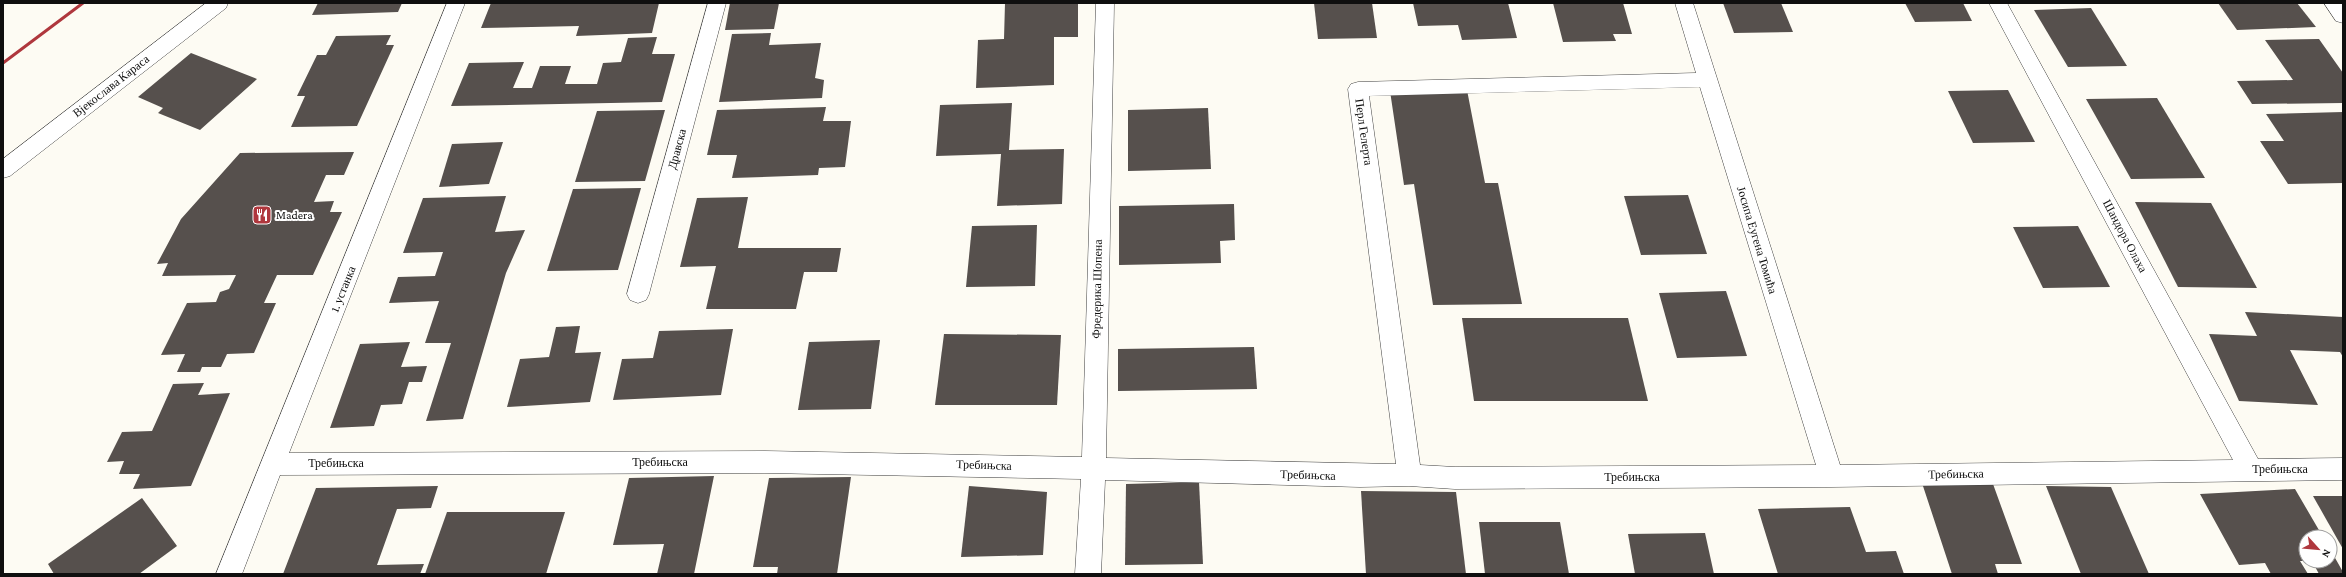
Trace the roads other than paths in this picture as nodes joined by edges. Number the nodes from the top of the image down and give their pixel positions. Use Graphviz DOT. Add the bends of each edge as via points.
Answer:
graph roads {
  1 [pos="219,3"];
  2 [pos="456,3"];
  3 [pos="717,3"];
  4 [pos="1105,3"];
  5 [pos="1684,3"];
  6 [pos="1998,3"];
  7 [pos="2334,3"];
  8 [pos="2343,16"];
  9 [pos="1707,80"];
  10 [pos="3,170"];
  11 [pos="638,294"];
  12 [pos="274,464"];
  13 [pos="1095,469"];
  14 [pos="2251,469"];
  15 [pos="2343,469"];
  16 [pos="1409,475"];
  17 [pos="1831,476"];
  18 [pos="229,574"];
  19 [pos="1088,574"];
  1 -- 10 [label="street, Вјекослава Караса"];
  2 -- 12 [label="street, 1. устанка"];
  3 -- 11 [label="street, Дравска"];
  4 -- 13 [label="street, Фредерика Шопена" via="1100,124"];
  5 -- 9 [label="street, Јосипа Еугена Томића"];
  6 -- 14 [label="street, Шандора Олаха"];
  7 -- 8 [label="street"];
  9 -- 16 [label="street, Перл Гелерта" via="1358,89"];
  9 -- 17 [label="street, Јосипа Еугена Томића"];
  12 -- 13 [label="street, Требињска" via="765,462"];
  12 -- 18 [label="street, 1. устанка"];
  13 -- 16 [label="street, Требињска"];
  13 -- 19 [label="street, Фредерика Шопена"];
  14 -- 15 [label="street, Требињска"];
  14 -- 17 [label="street, Требињска"];
  16 -- 17 [label="street, Требињска" via="1455,478"];
}
